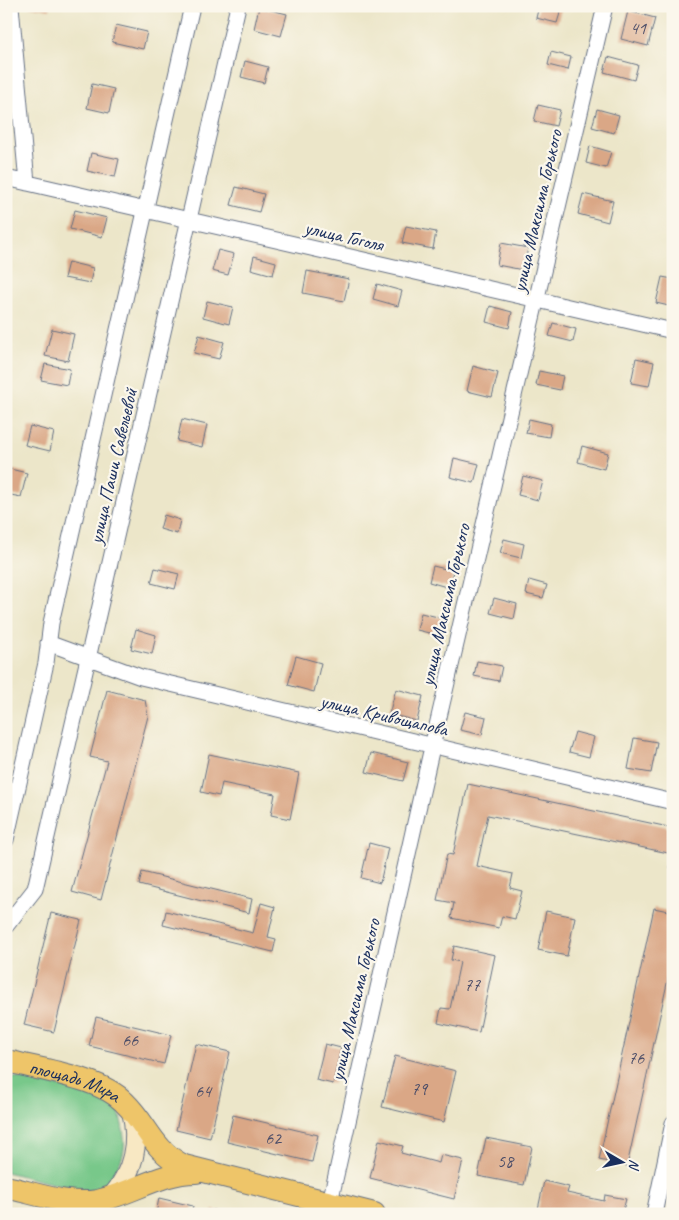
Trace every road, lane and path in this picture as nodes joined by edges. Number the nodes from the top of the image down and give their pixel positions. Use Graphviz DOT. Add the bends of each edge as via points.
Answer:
graph roads {
  1 [pos="192,6"];
  2 [pos="238,6"];
  3 [pos="605,6"];
  4 [pos="9,8"];
  5 [pos="6,178"];
  6 [pos="27,183"];
  7 [pos="144,211"];
  8 [pos="189,221"];
  9 [pos="537,301"];
  10 [pos="673,331"];
  11 [pos="48,643"];
  12 [pos="90,657"];
  13 [pos="432,747"];
  14 [pos="673,802"];
  15 [pos="6,840"];
  16 [pos="6,926"];
  17 [pos="8,1060"];
  18 [pos="132,1111"];
  19 [pos="673,1123"];
  20 [pos="202,1172"];
  21 [pos="6,1186"];
  22 [pos="112,1197"];
  23 [pos="329,1208"];
  24 [pos="374,1214"];
  25 [pos="654,1214"];
  1 -- 7 [label="street, улица Паши Савельевой"];
  2 -- 8 [label="street, улица Паши Савельевой"];
  3 -- 9 [label="street, улица Максима Горького"];
  4 -- 6 [label="street"];
  5 -- 6 [label="street, улица Гоголя"];
  6 -- 7 [label="street, улица Гоголя"];
  7 -- 8 [label="street, улица Гоголя"];
  7 -- 11 [label="street, улица Паши Савельевой"];
  8 -- 9 [label="street, улица Гоголя"];
  8 -- 12 [label="street, улица Паши Савельевой"];
  9 -- 10 [label="street, улица Гоголя"];
  9 -- 13 [label="street, улица Максима Горького"];
  11 -- 12 [label="street, улица Кривощапова"];
  11 -- 15 [label="street, улица Паши Савельевой"];
  12 -- 13 [label="street, улица Кривощапова" via="141,677"];
  12 -- 16 [label="street, улица Паши Савельевой" via="35,889"];
  13 -- 14 [label="street, улица Кривощапова"];
  13 -- 23 [label="street, улица Максима Горького"];
  17 -- 18 [label="main road, площадь Мира" via="90,1083 123,1100"];
  18 -- 20 [label="main road, площадь Мира" via="168,1158"];
  18 -- 22 [label="street, площадь Мира" via="136,1145 123,1184"];
  19 -- 25 [label="street"];
  20 -- 22 [label="main road" via="166,1175"];
  20 -- 23 [label="main road"];
  21 -- 22 [label="main road" via="80,1202"];
  23 -- 24 [label="main road"];
}
